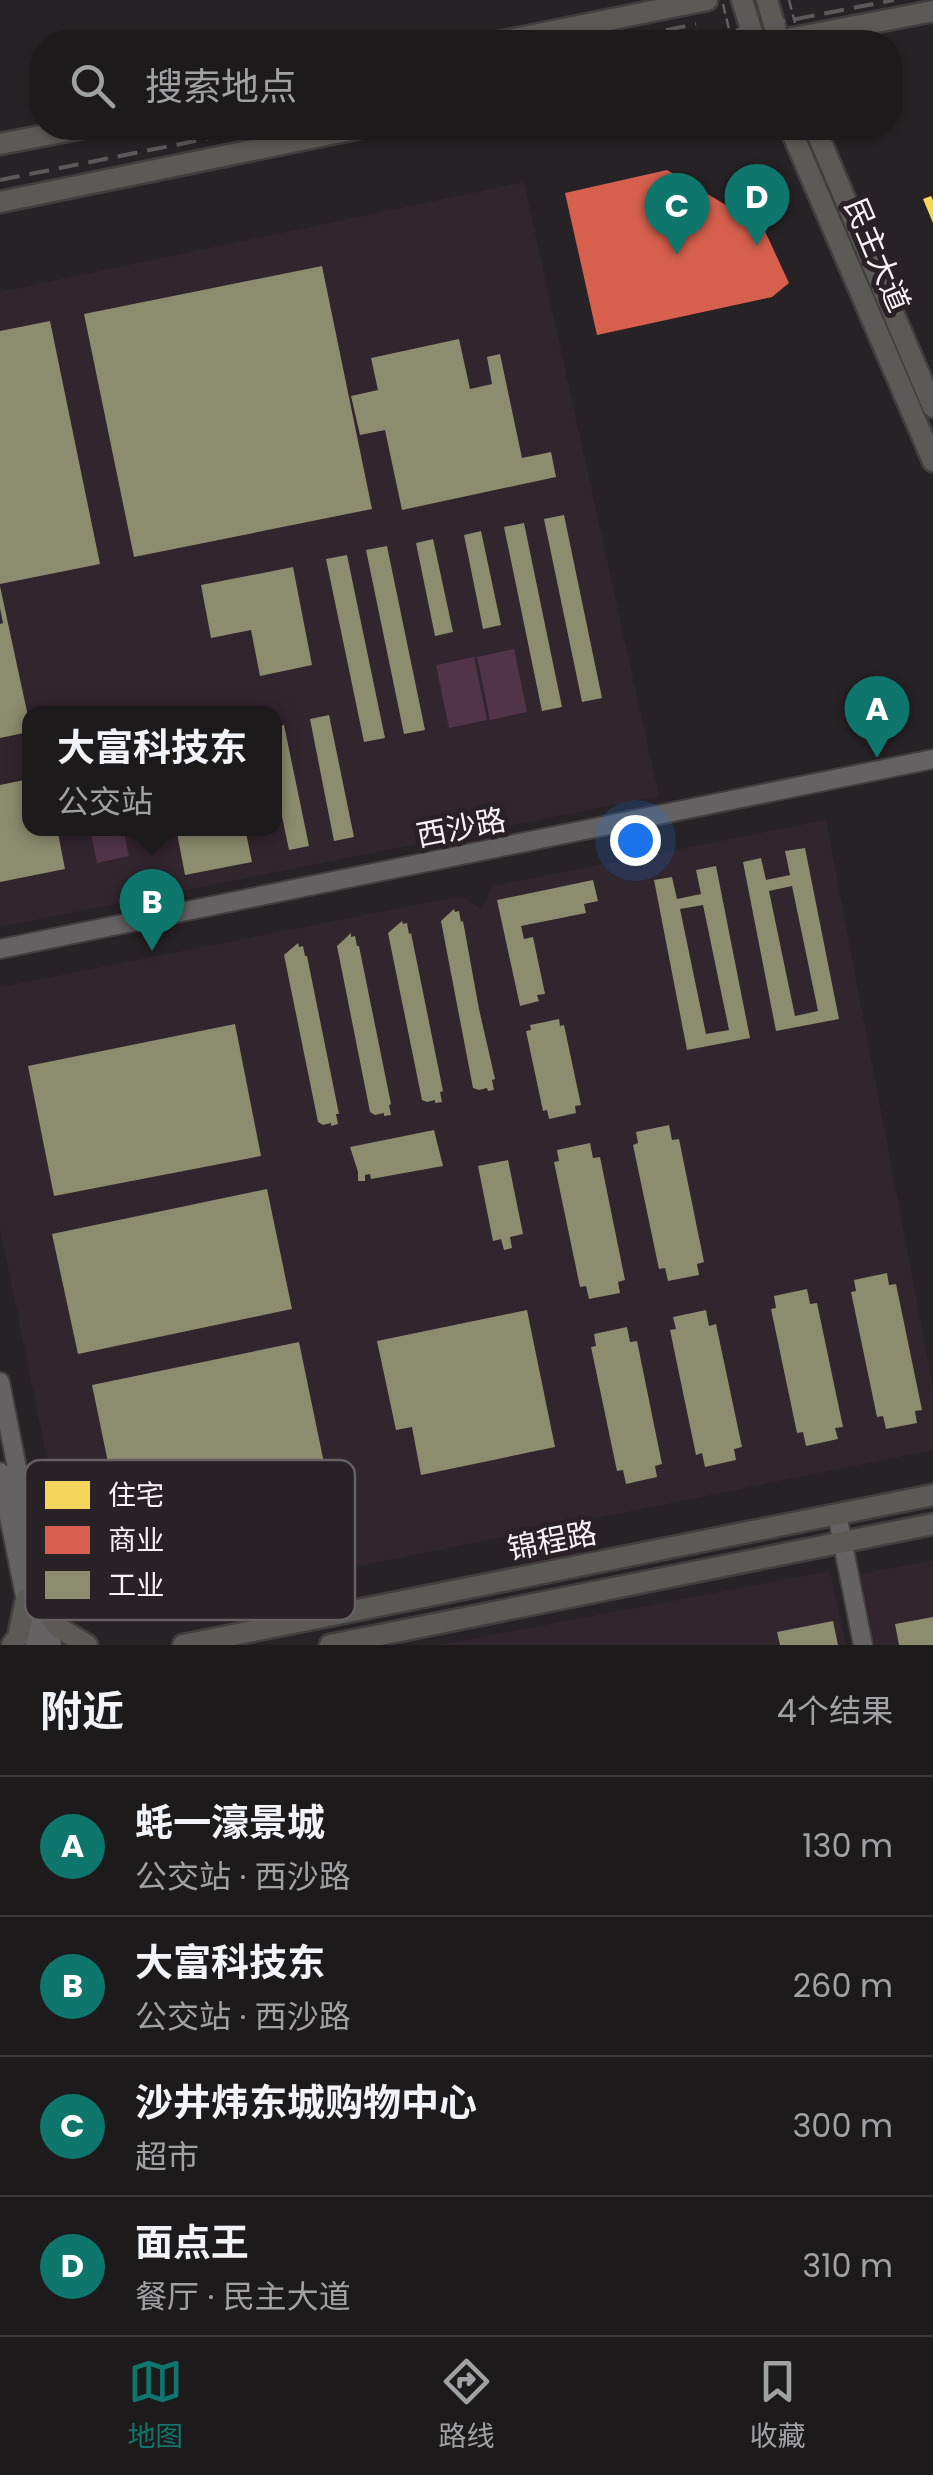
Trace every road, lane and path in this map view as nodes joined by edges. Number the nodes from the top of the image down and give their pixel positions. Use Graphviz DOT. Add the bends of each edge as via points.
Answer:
graph roads {
  1 [pos="666,0"];
  2 [pos="707,0"];
  3 [pos="722,0"];
  4 [pos="742,0"];
  5 [pos="767,0"];
  6 [pos="789,0"];
  7 [pos="933,10"];
  8 [pos="644,13"];
  9 [pos="862,25"];
  10 [pos="796,28"];
  11 [pos="559,30"];
  12 [pos="729,30"];
  13 [pos="751,30"];
  14 [pos="774,30"];
  15 [pos="837,30"];
  16 [pos="852,30"];
  17 [pos="30,138"];
  18 [pos="302,140"];
  19 [pos="795,140"];
  20 [pos="819,140"];
  21 [pos="0,144"];
  22 [pos="0,202"];
  23 [pos="933,406"];
  24 [pos="933,461"];
  25 [pos="933,760"];
  26 [pos="0,948"];
  27 [pos="0,1382"];
  28 [pos="0,1472"];
  29 [pos="933,1495"];
  30 [pos="25,1508"];
  31 [pos="837,1514"];
  32 [pos="933,1524"];
  33 [pos="843,1542"];
  34 [pos="25,1595"];
  35 [pos="25,1604"];
  36 [pos="355,1611"];
  37 [pos="30,1620"];
  38 [pos="47,1620"];
  39 [pos="52,1620"];
  40 [pos="308,1620"];
  41 [pos="344,1644"];
  42 [pos="12,1645"];
  43 [pos="35,1645"];
  44 [pos="52,1645"];
  45 [pos="87,1645"];
  46 [pos="183,1645"];
  47 [pos="864,1645"];
  1 -- 8 [label="main road"];
  2 -- 8 [label="main road"];
  3 -- 12 [label="path"];
  4 -- 13 [label="main road"];
  5 -- 14 [label="main road"];
  6 -- 10 [label="path"];
  7 -- 9 [label="main road"];
  8 -- 11 [label="main road"];
  9 -- 15 [label="main road"];
  9 -- 16 [label="main road"];
  17 -- 21 [label="main road"];
  18 -- 22 [label="main road"];
  19 -- 24 [label="main road, 民主大道"];
  20 -- 23 [label="main road, 民主大道"];
  25 -- 26 [label="street, 西沙路"];
  27 -- 30 [label="street"];
  28 -- 34 [label="street"];
  29 -- 31 [label="main road, 锦程路"];
  31 -- 33 [label="street"];
  31 -- 36 [label="main road, 锦程路"];
  32 -- 33 [label="main road, 锦程路"];
  33 -- 41 [label="main road, 锦程路"];
  33 -- 47 [label="street"];
  35 -- 42 [label="main road"];
  37 -- 43 [label="street"];
  38 -- 44 [label="street"];
  39 -- 45 [label="main road"];
  40 -- 46 [label="main road, 锦程路"];
}
